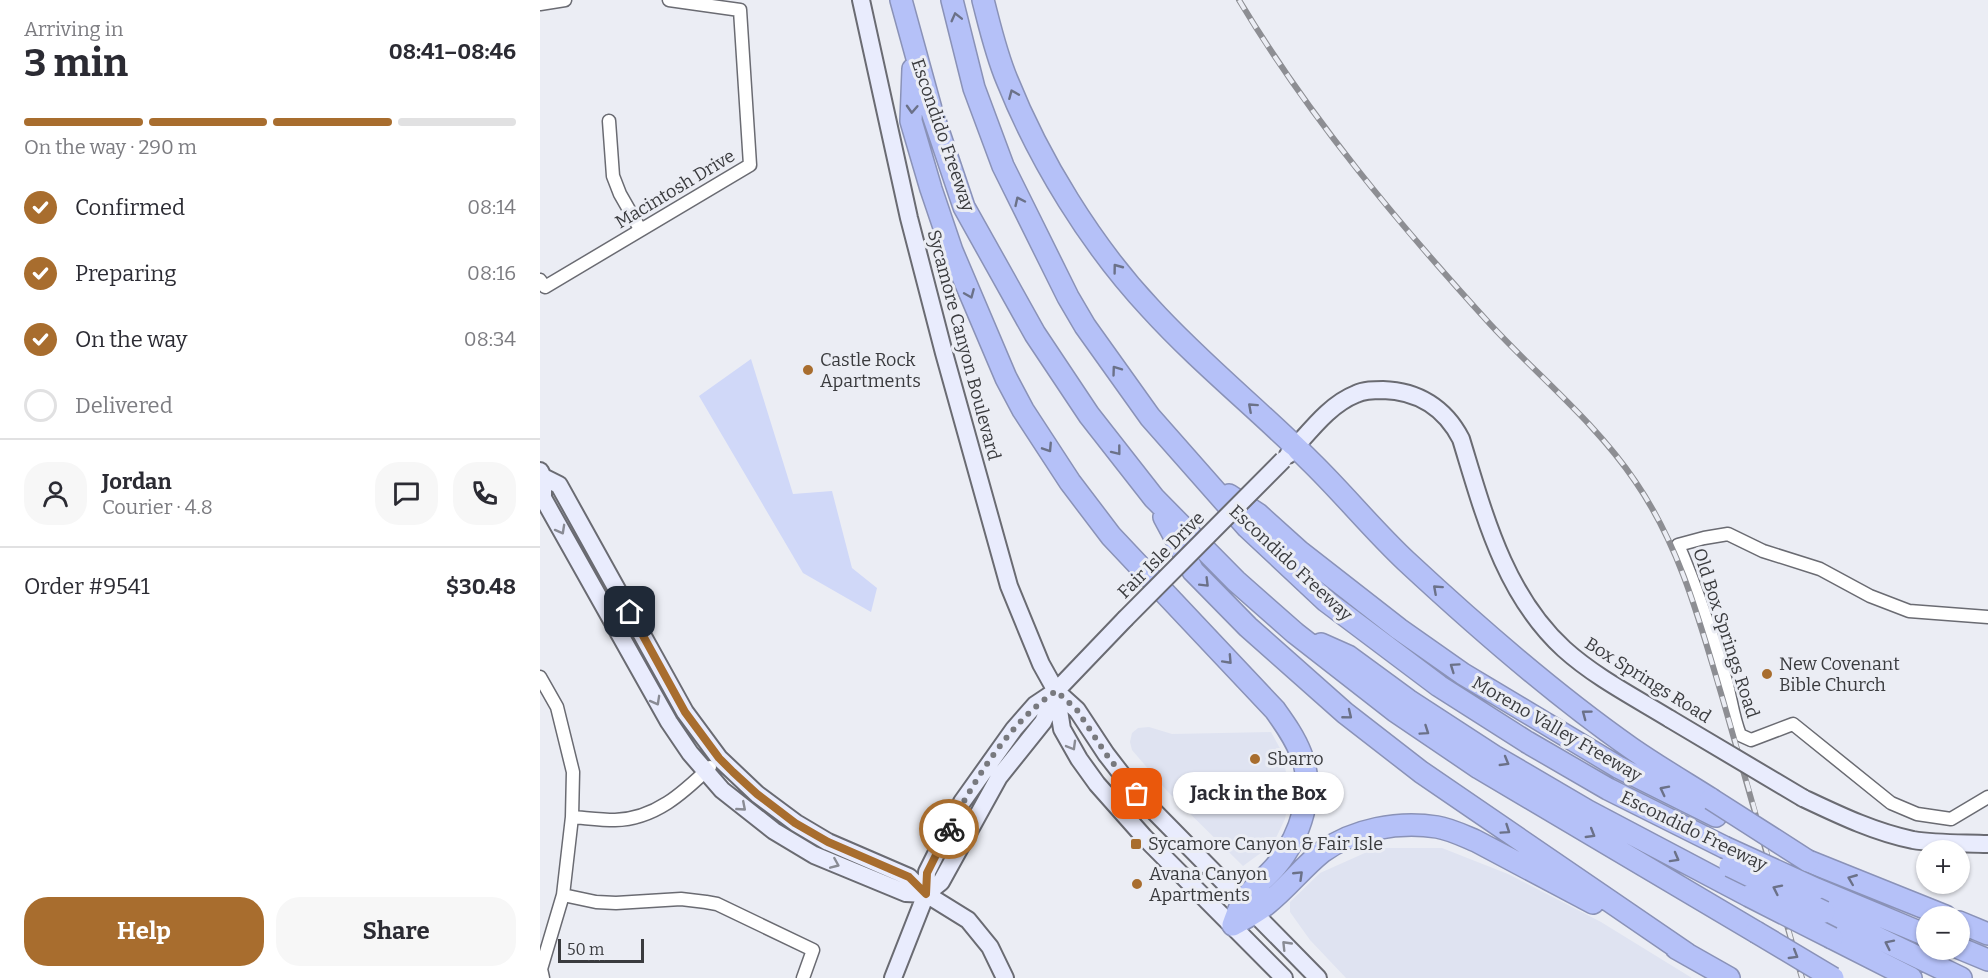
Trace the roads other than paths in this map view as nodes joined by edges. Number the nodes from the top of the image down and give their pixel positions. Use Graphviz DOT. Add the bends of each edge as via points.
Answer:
graph roads {
  1 [pos="565,0"];
  2 [pos="669,0"];
  3 [pos="861,0"];
  4 [pos="902,0"];
  5 [pos="952,0"];
  6 [pos="983,0"];
  7 [pos="540,4"];
  8 [pos="914,51"];
  9 [pos="609,120"];
  10 [pos="640,230"];
  11 [pos="543,284"];
  12 [pos="1150,417"];
  13 [pos="1289,453"];
  14 [pos="541,475"];
  15 [pos="1206,480"];
  16 [pos="1154,498"];
  17 [pos="1988,616"];
  18 [pos="1295,633"];
  19 [pos="540,677"];
  20 [pos="1056,691"];
  21 [pos="719,758"];
  22 [pos="706,771"];
  23 [pos="1988,797"];
  24 [pos="1713,808"];
  25 [pos="572,817"];
  26 [pos="1988,844"];
  27 [pos="1727,857"];
  28 [pos="926,894"];
  29 [pos="563,896"];
  30 [pos="1920,906"];
  31 [pos="1249,907"];
  32 [pos="1233,926"];
  33 [pos="1970,927"];
  34 [pos="1916,931"];
  35 [pos="1988,934"];
  36 [pos="1970,953"];
  37 [pos="1687,954"];
  38 [pos="1988,960"];
  39 [pos="543,978"];
  40 [pos="803,978"];
  41 [pos="893,978"];
  42 [pos="1005,978"];
  43 [pos="1284,978"];
  44 [pos="1318,978"];
  45 [pos="1729,978"];
  46 [pos="1833,978"];
  47 [pos="1911,978"];
  48 [pos="1961,978"];
  1 -- 7 [label="street"];
  2 -- 10 [label="street, Macintosh Drive" via="740,10 750,165"];
  3 -- 20 [label="street, Sycamore Canyon Boulevard" via="909,218 1009,586"];
  4 -- 8 [label="highway, Escondido Freeway"];
  12 -- 5 [label="highway, Escondido Freeway, one-way" via="1085,326 1029,222 974,88"];
  13 -- 6 [label="highway, one-way" via="1149,308 1096,240 1021,113 996,49"];
  8 -- 16 [label="highway, Escondido Freeway, one-way" via="964,207 1035,334 1089,415"];
  8 -- 31 [label="highway, one-way" via="911,121 931,189 952,251 1023,410 1111,536 1275,710 1302,755 1306,777 1302,820"];
  9 -- 10 [label="street" via="613,176"];
  10 -- 11 [label="street, Macintosh Drive"];
  12 -- 15 [label="highway, Escondido Freeway"];
  12 -- 27 [label="highway" via="1213,500 1301,588 1394,665 1470,720 1624,811"];
  13 -- 20 [label="street, Fair Isle Drive, bridge"];
  24 -- 13 [label="highway, one-way" via="1535,675"];
  13 -- 26 [label="street, Box Springs Road, bridge" via="1337,405 1356,394 1370,390 1405,392 1425,400 1441,410 1461,439 1503,565 1528,608 1563,648 1588,669 1803,798 1856,822 1925,842"];
  14 -- 21 [label="street" via="559,485 685,712"];
  14 -- 22 [label="street, one-way" via="543,498 659,706"];
  24 -- 15 [label="highway, Moreno Valley Freeway, one-way" via="1618,766 1463,674 1326,573 1258,514"];
  15 -- 27 [label="highway, Escondido Freeway" via="1247,527 1326,601 1439,686 1527,742"];
  16 -- 18 [label="highway, Escondido Freeway"];
  16 -- 37 [label="highway, one-way" via="1193,571 1248,627 1345,713 1421,772"];
  17 -- 23 [label="street, Old Box Springs Road" via="1909,611 1870,596 1820,569 1762,551 1728,534 1678,545 1709,628 1740,735 1751,740 1793,724 1892,803 1917,814 1951,819"];
  18 -- 46 [label="highway, Escondido Freeway, one-way, bridge" via="1395,711 1479,768"];
  18 -- 47 [label="highway, one-way, bridge" via="1348,656 1494,756 1588,811"];
  19 -- 25 [label="street" via="557,707 573,772"];
  20 -- 28 [label="street, Fair Isle Drive" via="1035,705 1014,729 962,802 927,873"];
  20 -- 31 [label="street, Sycamore Canyon Boulevard" via="1077,710 1137,794"];
  20 -- 32 [label="street, Sycamore Canyon Boulevard, one-way" via="1062,729 1097,784"];
  21 -- 22 [label="street"];
  21 -- 28 [label="street" via="795,823 828,842 909,877"];
  22 -- 25 [label="street" via="672,801 650,813 615,820"];
  22 -- 28 [label="street, one-way" via="753,817 814,855 906,893"];
  30 -- 24 [label="highway, one-way, bridge" via="1808,861"];
  25 -- 29 [label="street"];
  27 -- 34 [label="highway, Escondido Freeway, bridge"];
  48 -- 27 [label="highway, one-way, bridge" via="1824,912"];
  28 -- 41 [label="street, Fair Isle Drive"];
  28 -- 42 [label="street" via="979,931"];
  29 -- 39 [label="street" via="541,969"];
  29 -- 40 [label="street" via="596,902 681,899 717,904 813,950"];
  31 -- 32 [label="highway"];
  31 -- 37 [label="highway, one-way" via="1267,905 1321,853 1353,835 1415,825 1439,827 1476,841"];
  44 -- 31 [label="street, Sycamore Canyon Boulevard, one-way"];
  32 -- 43 [label="street, Sycamore Canyon Boulevard"];
  33 -- 35 [label="highway"];
  36 -- 38 [label="highway"];
  37 -- 45 [label="highway"];
}
